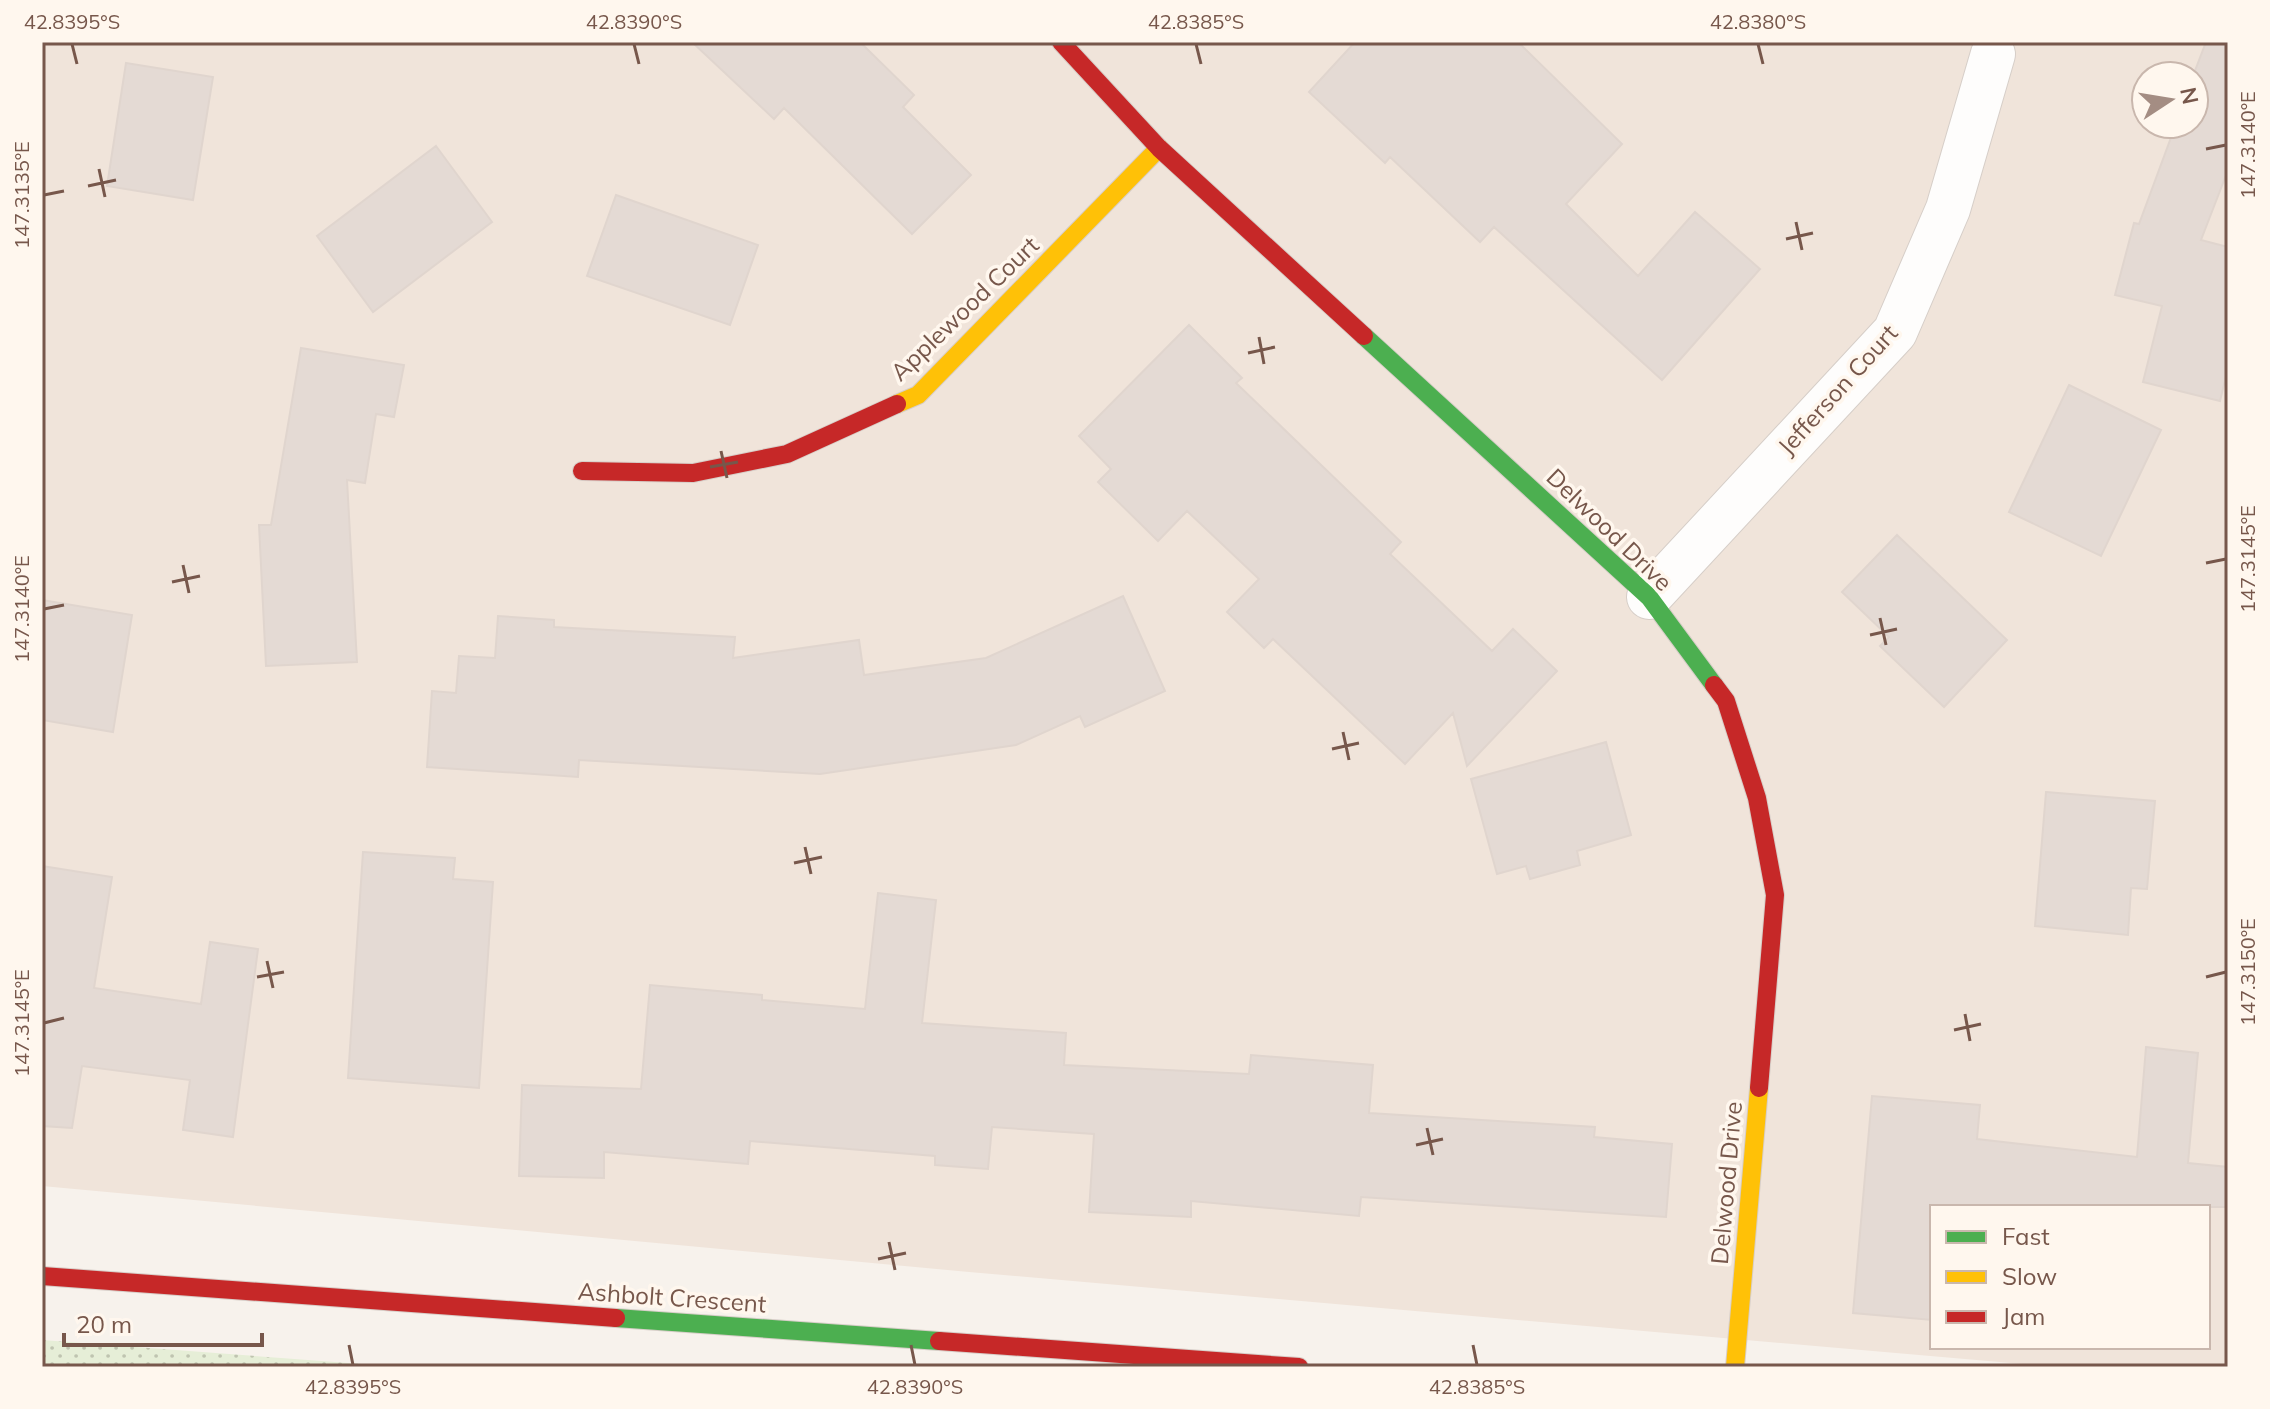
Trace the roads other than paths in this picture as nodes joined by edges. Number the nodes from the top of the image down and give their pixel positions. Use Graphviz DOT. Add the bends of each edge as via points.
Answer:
graph roads {
  1 [pos="1061,42"];
  2 [pos="1993,54"];
  3 [pos="1159,148"];
  4 [pos="582,471"];
  5 [pos="1649,597"];
  6 [pos="42,1276"];
  7 [pos="1299,1367"];
  8 [pos="1735,1367"];
  1 -- 3 [label="street, Delwood Drive"];
  2 -- 5 [label="street, Jefferson Court" via="1948,209 1895,332"];
  3 -- 4 [label="street, Applewood Court" via="918,395 787,454 693,473"];
  3 -- 5 [label="street, Delwood Drive"];
  5 -- 8 [label="street, Delwood Drive" via="1726,701 1757,798 1775,895"];
  6 -- 7 [label="street, Ashbolt Crescent"];
}
